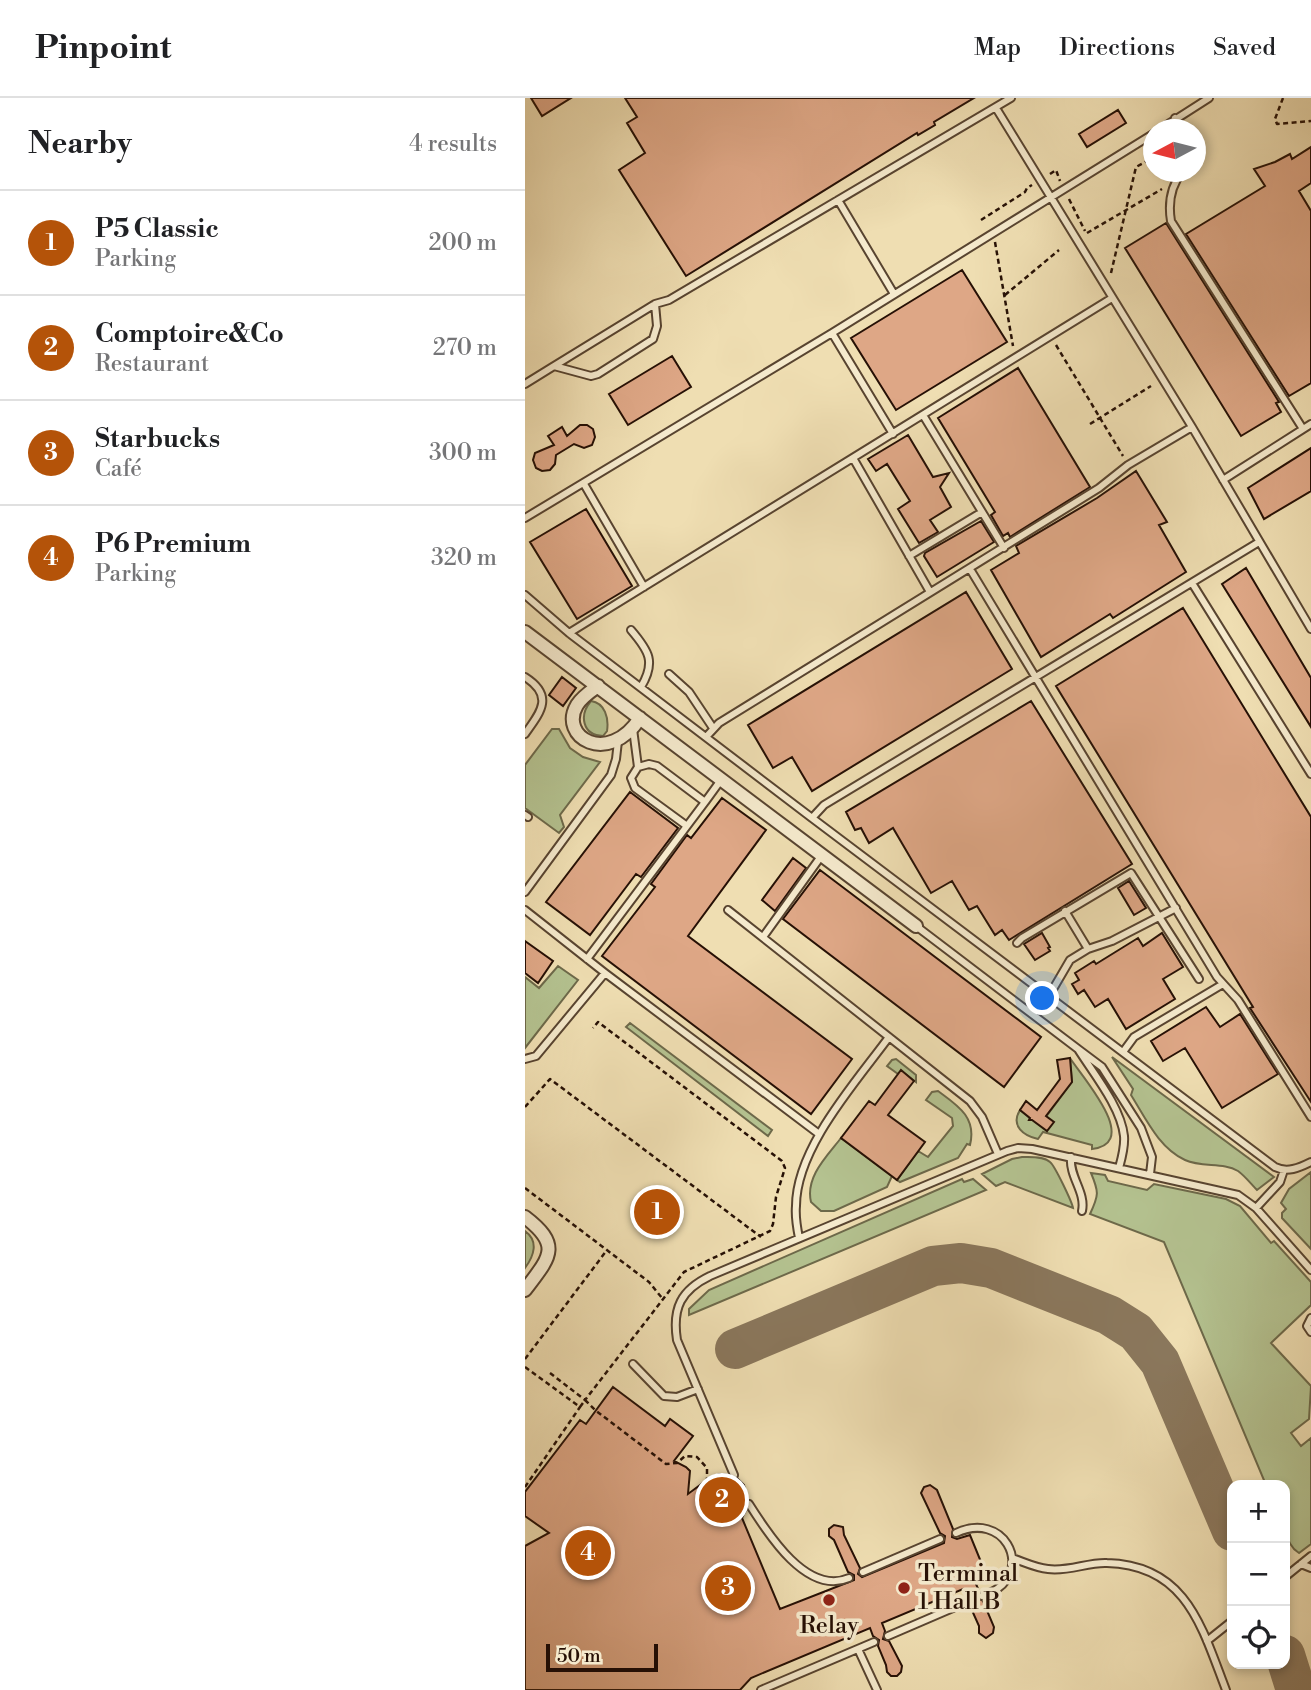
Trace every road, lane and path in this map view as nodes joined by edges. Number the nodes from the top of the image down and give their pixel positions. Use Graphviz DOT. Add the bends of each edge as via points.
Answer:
graph roads {
  1 [pos="1011,98"];
  2 [pos="1209,98"];
  3 [pos="1283,98"];
  4 [pos="996,108"];
  5 [pos="1175,118"];
  6 [pos="1311,121"];
  7 [pos="1143,140"];
  8 [pos="1143,163"];
  9 [pos="1040,181"];
  10 [pos="1172,182"];
  11 [pos="1174,182"];
  12 [pos="1064,188"];
  13 [pos="1050,197"];
  14 [pos="838,200"];
  15 [pos="1127,209"];
  16 [pos="981,220"];
  17 [pos="995,242"];
  18 [pos="1059,250"];
  19 [pos="1105,264"];
  20 [pos="894,294"];
  21 [pos="1005,295"];
  22 [pos="1112,298"];
  23 [pos="655,304"];
  24 [pos="832,333"];
  25 [pos="1050,336"];
  26 [pos="1014,349"];
  27 [pos="554,366"];
  28 [pos="525,384"];
  29 [pos="1151,386"];
  30 [pos="923,415"];
  31 [pos="1100,418"];
  32 [pos="1090,424"];
  33 [pos="1311,424"];
  34 [pos="1192,427"];
  35 [pos="1303,429"];
  36 [pos="893,434"];
  37 [pos="853,458"];
  38 [pos="1128,465"];
  39 [pos="1223,480"];
  40 [pos="584,484"];
  41 [pos="982,512"];
  42 [pos="525,518"];
  43 [pos="1259,542"];
  44 [pos="1004,548"];
  45 [pos="909,556"];
  46 [pos="970,569"];
  47 [pos="1192,583"];
  48 [pos="644,587"];
  49 [pos="930,592"];
  50 [pos="525,595"];
  51 [pos="1311,629"];
  52 [pos="631,630"];
  53 [pos="525,632"];
  54 [pos="569,633"];
  55 [pos="669,674"];
  56 [pos="525,677"];
  57 [pos="1036,677"];
  58 [pos="598,686"];
  59 [pos="641,687"];
  60 [pos="636,724"];
  61 [pos="713,728"];
  62 [pos="525,734"];
  63 [pos="706,737"];
  64 [pos="618,741"];
  65 [pos="638,767"];
  66 [pos="1311,774"];
  67 [pos="721,780"];
  68 [pos="705,802"];
  69 [pos="812,818"];
  70 [pos="687,827"];
  71 [pos="822,855"];
  72 [pos="525,892"];
  73 [pos="1176,908"];
  74 [pos="525,910"];
  75 [pos="728,911"];
  76 [pos="1065,911"];
  77 [pos="1161,918"];
  78 [pos="916,926"];
  79 [pos="763,937"];
  80 [pos="1017,943"];
  81 [pos="1088,948"];
  82 [pos="587,959"];
  83 [pos="605,973"];
  84 [pos="1199,979"];
  85 [pos="1223,984"];
  86 [pos="1048,996"];
  87 [pos="593,1028"];
  88 [pos="889,1037"];
  89 [pos="1078,1048"];
  90 [pos="1123,1052"];
  91 [pos="525,1059"];
  92 [pos="525,1107"];
  93 [pos="1311,1117"];
  94 [pos="819,1134"];
  95 [pos="998,1154"];
  96 [pos="1071,1157"];
  97 [pos="1311,1162"];
  98 [pos="1119,1168"];
  99 [pos="1284,1170"];
  100 [pos="1150,1174"];
  101 [pos="525,1188"];
  102 [pos="1256,1208"];
  103 [pos="1082,1211"];
  104 [pos="525,1217"];
  105 [pos="761,1237"];
  106 [pos="799,1238"];
  107 [pos="607,1251"];
  108 [pos="1311,1270"];
  109 [pos="525,1290"];
  110 [pos="662,1298"];
  111 [pos="1311,1318"];
  112 [pos="1311,1332"];
  113 [pos="525,1360"];
  114 [pos="633,1364"];
  115 [pos="525,1367"];
  116 [pos="550,1373"];
  117 [pos="698,1389"];
  118 [pos="585,1400"];
  119 [pos="580,1407"];
  120 [pos="734,1475"];
  121 [pos="707,1480"];
  122 [pos="525,1487"];
  123 [pos="749,1504"];
  124 [pos="956,1533"];
  125 [pos="940,1539"];
  126 [pos="1311,1556"];
  127 [pos="1012,1558"];
  128 [pos="1301,1564"];
  129 [pos="1311,1568"];
  130 [pos="863,1572"];
  131 [pos="1290,1573"];
  132 [pos="849,1578"];
  133 [pos="982,1596"];
  134 [pos="967,1602"];
  135 [pos="1227,1625"];
  136 [pos="888,1636"];
  137 [pos="1207,1641"];
  138 [pos="874,1642"];
  139 [pos="858,1649"];
  140 [pos="761,1690"];
  141 [pos="877,1690"];
  142 [pos="1226,1690"];
  1 -- 4 [label="lane"];
  2 -- 5 [label="lane"];
  3 -- 6 [label="path" via="1277,124"];
  4 -- 9 [label="lane"];
  4 -- 14 [label="lane"];
  7 -- 12 [label="lane"];
  8 -- 15 [label="path" via="1136,167"];
  9 -- 12 [label="path" via="1056,170"];
  9 -- 13 [label="lane"];
  9 -- 16 [label="path"];
  10 -- 15 [label="path"];
  11 -- 35 [label="lane" via="1171,221"];
  12 -- 13 [label="lane"];
  12 -- 15 [label="path" via="1087,233"];
  13 -- 20 [label="lane"];
  13 -- 22 [label="lane"];
  14 -- 20 [label="lane"];
  14 -- 23 [label="lane"];
  15 -- 19 [label="path" via="1111,274"];
  17 -- 21 [label="path"];
  18 -- 21 [label="path"];
  20 -- 24 [label="lane"];
  21 -- 26 [label="path"];
  22 -- 25 [label="lane"];
  22 -- 34 [label="lane"];
  23 -- 27 [label="lane"];
  23 -- 27 [label="lane" via="653,339 599,374"];
  24 -- 36 [label="lane"];
  24 -- 40 [label="lane"];
  25 -- 30 [label="lane"];
  25 -- 31 [label="path"];
  27 -- 28 [label="lane"];
  29 -- 31 [label="path"];
  30 -- 36 [label="lane"];
  30 -- 41 [label="lane"];
  31 -- 32 [label="path"];
  31 -- 38 [label="path"];
  33 -- 35 [label="lane"];
  34 -- 38 [label="lane"];
  34 -- 39 [label="lane"];
  35 -- 39 [label="lane"];
  36 -- 37 [label="lane"];
  37 -- 45 [label="lane"];
  37 -- 48 [label="lane"];
  38 -- 44 [label="lane"];
  39 -- 43 [label="lane"];
  40 -- 42 [label="lane"];
  40 -- 48 [label="lane"];
  41 -- 44 [label="lane"];
  41 -- 45 [label="lane"];
  43 -- 47 [label="lane"];
  43 -- 51 [label="lane"];
  44 -- 46 [label="lane"];
  45 -- 49 [label="lane"];
  46 -- 49 [label="lane"];
  46 -- 57 [label="lane"];
  47 -- 57 [label="lane"];
  47 -- 66 [label="lane"];
  48 -- 54 [label="lane"];
  49 -- 61 [label="lane"];
  50 -- 54 [label="lane"];
  52 -- 59 [label="lane" via="650,663"];
  53 -- 58 [label="street"];
  54 -- 59 [label="lane"];
  55 -- 61 [label="lane" via="689,692"];
  56 -- 62 [label="lane" via="536,686 543,704"];
  57 -- 69 [label="lane" via="824,805"];
  57 -- 73 [label="lane"];
  58 -- 60 [label="street"];
  58 -- 64 [label="street" via="576,706 573,720 579,735 591,744 606,746"];
  59 -- 63 [label="lane"];
  60 -- 64 [label="street"];
  60 -- 65 [label="lane"];
  60 -- 67 [label="street"];
  61 -- 63 [label="lane"];
  63 -- 69 [label="lane"];
  64 -- 72 [label="lane" via="611,775"];
  65 -- 68 [label="lane" via="657,766"];
  65 -- 70 [label="lane" via="631,778 635,788"];
  67 -- 68 [label="lane"];
  67 -- 71 [label="street"];
  68 -- 70 [label="lane"];
  69 -- 86 [label="lane"];
  70 -- 82 [label="lane"];
  71 -- 78 [label="street"];
  71 -- 79 [label="lane"];
  73 -- 77 [label="lane"];
  73 -- 85 [label="lane"];
  74 -- 82 [label="lane"];
  75 -- 79 [label="lane"];
  76 -- 77 [label="lane" via="1131,873"];
  76 -- 80 [label="lane"];
  76 -- 81 [label="lane"];
  77 -- 81 [label="lane"];
  77 -- 84 [label="lane"];
  78 -- 89 [label="lane"];
  79 -- 88 [label="lane"];
  81 -- 86 [label="lane" via="1066,964"];
  82 -- 83 [label="lane"];
  83 -- 91 [label="lane" via="536,1056"];
  83 -- 94 [label="lane"];
  85 -- 90 [label="lane" via="1134,1037"];
  85 -- 93 [label="lane" via="1238,1000"];
  86 -- 90 [label="lane"];
  87 -- 105 [label="path" via="598,1022 785,1164 773,1224"];
  88 -- 94 [label="lane"];
  88 -- 95 [label="lane" via="970,1101 986,1123"];
  89 -- 98 [label="lane" via="1123,1126"];
  89 -- 100 [label="lane" via="1102,1067 1141,1128 1151,1157"];
  90 -- 99 [label="lane"];
  92 -- 105 [label="path" via="550,1079"];
  94 -- 106 [label="lane" via="799,1182 795,1205"];
  95 -- 96 [label="lane" via="1018,1149"];
  95 -- 106 [label="lane"];
  96 -- 98 [label="lane"];
  96 -- 103 [label="lane"];
  97 -- 99 [label="lane"];
  98 -- 100 [label="lane"];
  99 -- 102 [label="lane" via="1280,1182"];
  100 -- 102 [label="lane" via="1238,1195"];
  101 -- 107 [label="path"];
  102 -- 108 [label="lane"];
  104 -- 109 [label="street" via="543,1232 549,1251 547,1261"];
  105 -- 110 [label="path" via="694,1265"];
  106 -- 117 [label="lane" via="697,1282 686,1292 674,1322"];
  107 -- 110 [label="path" via="649,1282"];
  107 -- 113 [label="path"];
  110 -- 118 [label="path"];
  111 -- 112 [label="lane" via="1307,1326"];
  114 -- 117 [label="lane" via="664,1396 677,1397"];
  115 -- 119 [label="path"];
  116 -- 118 [label="path"];
  117 -- 120 [label="lane"];
  118 -- 119 [label="path"];
  118 -- 121 [label="path" via="666,1464 697,1457 708,1468"];
  119 -- 122 [label="path"];
  123 -- 132 [label="lane" via="805,1573 821,1580"];
  124 -- 127 [label="lane" via="980,1527 991,1530 1002,1535"];
  125 -- 130 [label="lane"];
  126 -- 128 [label="lane"];
  127 -- 133 [label="lane" via="1006,1581"];
  127 -- 137 [label="lane" via="1049,1570 1106,1562 1138,1567 1166,1580 1189,1603"];
  128 -- 129 [label="lane"];
  128 -- 131 [label="lane"];
  134 -- 136 [label="lane"];
  135 -- 137 [label="lane"];
  137 -- 142 [label="lane"];
  138 -- 139 [label="lane"];
  139 -- 140 [label="lane"];
  139 -- 141 [label="lane"];
}
